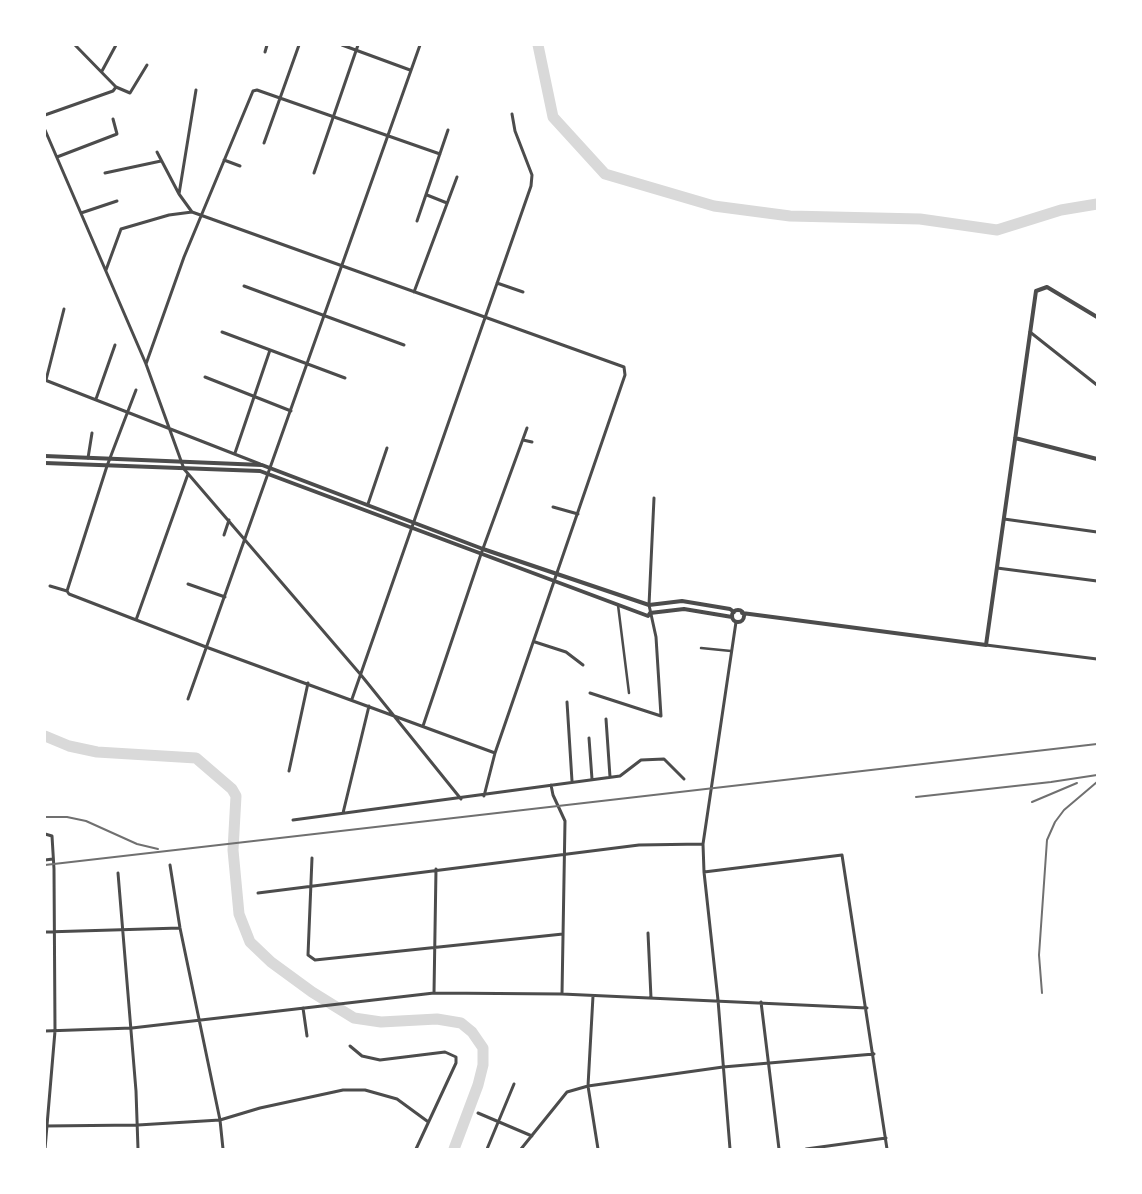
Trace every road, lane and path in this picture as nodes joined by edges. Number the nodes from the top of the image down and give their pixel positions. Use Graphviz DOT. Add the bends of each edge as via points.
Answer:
graph roads {
  1 [pos="75,45"];
  2 [pos="116,45"];
  3 [pos="267,45"];
  4 [pos="299,45"];
  5 [pos="342,45"];
  6 [pos="358,45"];
  7 [pos="420,45"];
  8 [pos="356,50"];
  9 [pos="265,52"];
  10 [pos="147,65"];
  11 [pos="410,70"];
  12 [pos="102,71"];
  13 [pos="116,87"];
  14 [pos="196,90"];
  15 [pos="280,98"];
  16 [pos="512,114"];
  17 [pos="45,115"];
  18 [pos="333,117"];
  19 [pos="113,119"];
  20 [pos="45,130"];
  21 [pos="448,130"];
  22 [pos="386,135"];
  23 [pos="264,143"];
  24 [pos="157,152"];
  25 [pos="440,154"];
  26 [pos="57,157"];
  27 [pos="161,160"];
  28 [pos="224,160"];
  29 [pos="240,166"];
  30 [pos="314,173"];
  31 [pos="105,174"];
  32 [pos="457,177"];
  33 [pos="179,194"];
  34 [pos="427,194"];
  35 [pos="117,201"];
  36 [pos="447,203"];
  37 [pos="192,212"];
  38 [pos="81,213"];
  39 [pos="202,214"];
  40 [pos="418,221"];
  41 [pos="341,267"];
  42 [pos="106,270"];
  43 [pos="497,283"];
  44 [pos="244,286"];
  45 [pos="414,292"];
  46 [pos="523,292"];
  47 [pos="64,309"];
  48 [pos="323,316"];
  49 [pos="1097,317"];
  50 [pos="484,318"];
  51 [pos="222,332"];
  52 [pos="1030,332"];
  53 [pos="116,345"];
  54 [pos="404,345"];
  55 [pos="270,350"];
  56 [pos="307,363"];
  57 [pos="146,364"];
  58 [pos="205,377"];
  59 [pos="345,378"];
  60 [pos="45,380"];
  61 [pos="1097,385"];
  62 [pos="136,390"];
  63 [pos="254,397"];
  64 [pos="96,399"];
  65 [pos="128,411"];
  66 [pos="291,411"];
  67 [pos="170,428"];
  68 [pos="527,428"];
  69 [pos="92,433"];
  70 [pos="1015,438"];
  71 [pos="523,440"];
  72 [pos="532,442"];
  73 [pos="387,448"];
  74 [pos="235,453"];
  75 [pos="45,456"];
  76 [pos="88,458"];
  77 [pos="110,459"];
  78 [pos="1097,459"];
  79 [pos="45,463"];
  80 [pos="181,463"];
  81 [pos="262,465"];
  82 [pos="107,466"];
  83 [pos="271,467"];
  84 [pos="184,469"];
  85 [pos="188,474"];
  86 [pos="269,474"];
  87 [pos="654,498"];
  88 [pos="368,504"];
  89 [pos="553,507"];
  90 [pos="578,514"];
  91 [pos="1004,519"];
  92 [pos="229,520"];
  93 [pos="415,522"];
  94 [pos="413,527"];
  95 [pos="1097,532"];
  96 [pos="224,535"];
  97 [pos="245,539"];
  98 [pos="483,549"];
  99 [pos="480,554"];
  100 [pos="997,568"];
  101 [pos="557,576"];
  102 [pos="555,581"];
  103 [pos="1097,581"];
  104 [pos="188,584"];
  105 [pos="50,586"];
  106 [pos="67,591"];
  107 [pos="225,597"];
  108 [pos="618,604"];
  109 [pos="649,605"];
  110 [pos="650,612"];
  111 [pos="734,612"];
  112 [pos="742,613"];
  113 [pos="732,617"];
  114 [pos="136,620"];
  115 [pos="736,622"];
  116 [pos="534,642"];
  117 [pos="986,645"];
  118 [pos="206,647"];
  119 [pos="701,648"];
  120 [pos="731,651"];
  121 [pos="1097,660"];
  122 [pos="583,665"];
  123 [pos="361,675"];
  124 [pos="308,683"];
  125 [pos="590,693"];
  126 [pos="629,693"];
  127 [pos="352,699"];
  128 [pos="188,700"];
  129 [pos="567,702"];
  130 [pos="369,706"];
  131 [pos="395,716"];
  132 [pos="606,719"];
  133 [pos="423,726"];
  134 [pos="589,738"];
  135 [pos="495,753"];
  136 [pos="289,771"];
  137 [pos="610,777"];
  138 [pos="592,779"];
  139 [pos="684,779"];
  140 [pos="572,780"];
  141 [pos="552,785"];
  142 [pos="484,796"];
  143 [pos="461,799"];
  144 [pos="343,813"];
  145 [pos="293,820"];
  146 [pos="45,834"];
  147 [pos="703,844"];
  148 [pos="565,854"];
  149 [pos="312,858"];
  150 [pos="53,859"];
  151 [pos="45,860"];
  152 [pos="170,865"];
  153 [pos="436,869"];
  154 [pos="704,872"];
  155 [pos="118,873"];
  156 [pos="311,887"];
  157 [pos="258,893"];
  158 [pos="180,928"];
  159 [pos="123,930"];
  160 [pos="45,932"];
  161 [pos="54,932"];
  162 [pos="648,933"];
  163 [pos="563,934"];
  164 [pos="434,948"];
  165 [pos="434,993"];
  166 [pos="562,994"];
  167 [pos="593,996"];
  168 [pos="651,998"];
  169 [pos="718,1000"];
  170 [pos="760,1002"];
  171 [pos="303,1008"];
  172 [pos="867,1008"];
  173 [pos="199,1022"];
  174 [pos="132,1028"];
  175 [pos="45,1031"];
  176 [pos="54,1031"];
  177 [pos="307,1036"];
  178 [pos="350,1046"];
  179 [pos="874,1054"];
  180 [pos="769,1063"];
  181 [pos="723,1067"];
  182 [pos="514,1084"];
  183 [pos="588,1086"];
  184 [pos="478,1113"];
  185 [pos="220,1120"];
  186 [pos="427,1121"];
  187 [pos="500,1122"];
  188 [pos="138,1125"];
  189 [pos="46,1126"];
  190 [pos="532,1136"];
  191 [pos="886,1138"];
  192 [pos="806,1148"];
  193 [pos="45,1149"];
  194 [pos="138,1149"];
  195 [pos="224,1149"];
  196 [pos="416,1149"];
  197 [pos="488,1149"];
  198 [pos="521,1149"];
  199 [pos="598,1149"];
  200 [pos="730,1149"];
  201 [pos="779,1149"];
  202 [pos="888,1149"];
  1 -- 12 [label="street"];
  2 -- 12 [label="street"];
  3 -- 9 [label="street"];
  4 -- 15 [label="street"];
  5 -- 8 [label="street"];
  6 -- 8 [label="street"];
  7 -- 11 [label="street"];
  8 -- 11 [label="street"];
  8 -- 18 [label="street"];
  10 -- 13 [label="street" via="130,93"];
  11 -- 22 [label="street"];
  12 -- 13 [label="street"];
  13 -- 17 [label="street" via="113,91"];
  14 -- 33 [label="street"];
  15 -- 18 [label="street"];
  15 -- 23 [label="street"];
  15 -- 28 [label="street" via="255,90 250,95"];
  16 -- 43 [label="street" via="532,180"];
  18 -- 22 [label="street"];
  18 -- 30 [label="street"];
  19 -- 26 [label="street" via="117,134"];
  20 -- 26 [label="street"];
  21 -- 25 [label="street"];
  22 -- 25 [label="street"];
  22 -- 41 [label="street"];
  24 -- 27 [label="street"];
  25 -- 34 [label="street"];
  26 -- 38 [label="street"];
  27 -- 31 [label="street"];
  27 -- 33 [label="street"];
  28 -- 29 [label="street"];
  28 -- 39 [label="street"];
  32 -- 36 [label="street"];
  33 -- 37 [label="street"];
  34 -- 36 [label="street"];
  34 -- 40 [label="street"];
  35 -- 38 [label="street"];
  36 -- 45 [label="street"];
  37 -- 39 [label="street"];
  37 -- 42 [label="street" via="121,229"];
  38 -- 42 [label="street"];
  39 -- 41 [label="street"];
  39 -- 57 [label="street"];
  41 -- 45 [label="street"];
  41 -- 48 [label="street"];
  42 -- 57 [label="street"];
  43 -- 46 [label="street"];
  43 -- 50 [label="street"];
  44 -- 48 [label="street"];
  45 -- 50 [label="street"];
  47 -- 60 [label="street"];
  48 -- 54 [label="street"];
  48 -- 56 [label="street"];
  49 -- 52 [label="street" via="1041,287 1036,291"];
  50 -- 90 [label="street" via="624,367 626,371"];
  50 -- 93 [label="street"];
  51 -- 55 [label="street"];
  52 -- 61 [label="street"];
  52 -- 70 [label="street"];
  53 -- 64 [label="street"];
  55 -- 56 [label="street"];
  55 -- 63 [label="street"];
  56 -- 59 [label="street"];
  56 -- 66 [label="street"];
  57 -- 67 [label="street"];
  58 -- 63 [label="street"];
  60 -- 64 [label="street"];
  62 -- 65 [label="street"];
  63 -- 66 [label="street"];
  63 -- 74 [label="street"];
  64 -- 65 [label="street"];
  65 -- 67 [label="street"];
  65 -- 77 [label="street"];
  66 -- 83 [label="street"];
  67 -- 74 [label="street"];
  67 -- 80 [label="street"];
  68 -- 71 [label="street"];
  69 -- 76 [label="street"];
  70 -- 78 [label="street"];
  70 -- 91 [label="street"];
  71 -- 72 [label="street"];
  71 -- 98 [label="street"];
  73 -- 88 [label="street"];
  74 -- 81 [label="street"];
  75 -- 76 [label="street"];
  76 -- 77 [label="street"];
  77 -- 80 [label="street"];
  77 -- 82 [label="street"];
  79 -- 82 [label="street"];
  80 -- 81 [label="street"];
  80 -- 84 [label="street"];
  81 -- 83 [label="street"];
  82 -- 84 [label="street"];
  82 -- 106 [label="street"];
  83 -- 86 [label="street"];
  83 -- 88 [label="street"];
  84 -- 85 [label="street"];
  84 -- 86 [label="street"];
  85 -- 92 [label="street"];
  85 -- 114 [label="street"];
  86 -- 94 [label="street"];
  86 -- 97 [label="street"];
  87 -- 109 [label="street"];
  88 -- 93 [label="street"];
  89 -- 90 [label="street"];
  90 -- 101 [label="street"];
  91 -- 95 [label="street"];
  91 -- 100 [label="street"];
  92 -- 96 [label="street"];
  92 -- 97 [label="street"];
  93 -- 94 [label="street"];
  93 -- 98 [label="street"];
  94 -- 99 [label="street"];
  94 -- 123 [label="street"];
  97 -- 107 [label="street"];
  97 -- 123 [label="street"];
  98 -- 99 [label="street"];
  98 -- 101 [label="street"];
  99 -- 102 [label="street"];
  99 -- 133 [label="street"];
  100 -- 103 [label="street"];
  100 -- 117 [label="street"];
  101 -- 102 [label="street"];
  101 -- 109 [label="street"];
  102 -- 108 [label="street"];
  102 -- 116 [label="street"];
  104 -- 107 [label="street"];
  105 -- 106 [label="street"];
  106 -- 114 [label="street"];
  107 -- 118 [label="street"];
  108 -- 110 [label="street" via="648,616"];
  108 -- 126 [label="street"];
  109 -- 110 [label="street"];
  109 -- 111 [label="street" via="682,601"];
  110 -- 113 [label="street" via="684,609"];
  110 -- 125 [label="street" via="656,637 661,716"];
  111 -- 112 [label="street"];
  111 -- 113 [label="street"];
  112 -- 115 [label="street" via="742,620"];
  112 -- 117 [label="street"];
  113 -- 115 [label="street"];
  114 -- 118 [label="street"];
  115 -- 120 [label="street"];
  116 -- 122 [label="street" via="566,652"];
  116 -- 135 [label="street"];
  117 -- 121 [label="street"];
  118 -- 124 [label="street"];
  118 -- 128 [label="street"];
  119 -- 120 [label="street"];
  120 -- 147 [label="street"];
  123 -- 127 [label="street"];
  123 -- 131 [label="street"];
  124 -- 127 [label="street"];
  124 -- 136 [label="street"];
  127 -- 130 [label="street"];
  129 -- 140 [label="street"];
  130 -- 131 [label="street"];
  130 -- 144 [label="street"];
  131 -- 133 [label="street"];
  131 -- 143 [label="street"];
  132 -- 137 [label="street"];
  133 -- 135 [label="street"];
  134 -- 138 [label="street"];
  135 -- 142 [label="street"];
  137 -- 138 [label="street"];
  137 -- 139 [label="street" via="620,776 641,760 664,759"];
  138 -- 140 [label="street"];
  140 -- 141 [label="street"];
  141 -- 142 [label="street"];
  141 -- 148 [label="street" via="553,795 564,816"];
  142 -- 143 [label="street"];
  143 -- 144 [label="street"];
  144 -- 145 [label="street"];
  146 -- 150 [label="street" via="52,836"];
  147 -- 148 [label="street" via="639,845"];
  147 -- 154 [label="street"];
  148 -- 153 [label="street"];
  148 -- 163 [label="street"];
  149 -- 156 [label="street"];
  150 -- 151 [label="street"];
  150 -- 161 [label="street"];
  152 -- 158 [label="street"];
  153 -- 156 [label="street"];
  153 -- 164 [label="street"];
  154 -- 169 [label="street"];
  154 -- 172 [label="street" via="842,855"];
  155 -- 159 [label="street"];
  156 -- 157 [label="street"];
  156 -- 164 [label="street" via="308,955 311,959"];
  158 -- 159 [label="street"];
  158 -- 173 [label="street"];
  159 -- 161 [label="street"];
  159 -- 174 [label="street"];
  160 -- 161 [label="street"];
  161 -- 176 [label="street"];
  162 -- 168 [label="street"];
  163 -- 164 [label="street"];
  163 -- 166 [label="street"];
  164 -- 165 [label="street"];
  165 -- 166 [label="street"];
  165 -- 171 [label="street"];
  166 -- 167 [label="street"];
  167 -- 168 [label="street"];
  167 -- 183 [label="street"];
  168 -- 169 [label="street"];
  169 -- 170 [label="street"];
  169 -- 181 [label="street"];
  170 -- 172 [label="street"];
  170 -- 180 [label="street"];
  171 -- 173 [label="street"];
  171 -- 177 [label="street"];
  172 -- 179 [label="street"];
  173 -- 174 [label="street"];
  173 -- 185 [label="street"];
  174 -- 176 [label="street"];
  174 -- 188 [label="street"];
  175 -- 176 [label="street"];
  176 -- 189 [label="street"];
  178 -- 186 [label="street" via="362,1056 380,1060 445,1052 456,1057"];
  179 -- 180 [label="street"];
  179 -- 191 [label="street"];
  180 -- 181 [label="street"];
  180 -- 201 [label="street"];
  181 -- 183 [label="street"];
  181 -- 200 [label="street"];
  182 -- 187 [label="street"];
  183 -- 190 [label="street" via="567,1092"];
  183 -- 199 [label="street"];
  184 -- 187 [label="street"];
  185 -- 186 [label="street" via="334,1092 364,1090 397,1100"];
  185 -- 188 [label="street"];
  185 -- 195 [label="street"];
  186 -- 196 [label="street" via="425,1133"];
  187 -- 190 [label="street"];
  187 -- 197 [label="street"];
  188 -- 189 [label="street"];
  188 -- 194 [label="street"];
  189 -- 193 [label="street"];
  190 -- 198 [label="street"];
  191 -- 192 [label="street"];
  191 -- 202 [label="street"];
}
